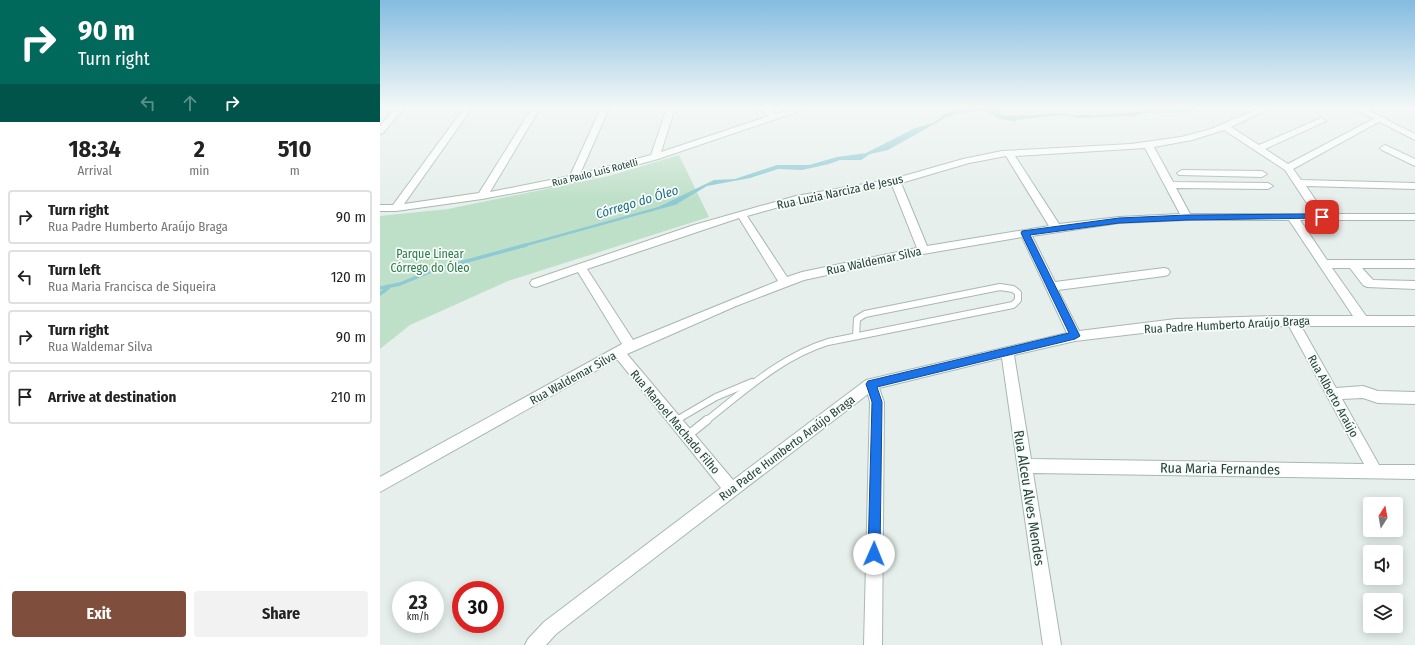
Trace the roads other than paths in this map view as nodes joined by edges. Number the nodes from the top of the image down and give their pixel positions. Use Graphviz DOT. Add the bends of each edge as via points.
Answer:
graph roads {
  1 [pos="446,138"];
  2 [pos="518,138"];
  3 [pos="591,138"];
  4 [pos="661,138"];
  5 [pos="712,138"];
  6 [pos="1189,138"];
  7 [pos="1242,138"];
  8 [pos="1283,138"];
  9 [pos="1344,138"];
  10 [pos="1149,146"];
  11 [pos="1385,148"];
  12 [pos="1258,149"];
  13 [pos="1010,155"];
  14 [pos="655,157"];
  15 [pos="1415,163"];
  16 [pos="1288,168"];
  17 [pos="1182,173"];
  18 [pos="1219,174"];
  19 [pos="1262,174"];
  20 [pos="573,179"];
  21 [pos="896,182"];
  22 [pos="1298,183"];
  23 [pos="1170,185"];
  24 [pos="1225,186"];
  25 [pos="1268,186"];
  26 [pos="1415,186"];
  27 [pos="482,196"];
  28 [pos="380,208"];
  29 [pos="396,208"];
  30 [pos="741,214"];
  31 [pos="1187,217"];
  32 [pos="1292,217"];
  33 [pos="1322,217"];
  34 [pos="1415,217"];
  35 [pos="1056,228"];
  36 [pos="1025,233"];
  37 [pos="923,250"];
  38 [pos="1324,264"];
  39 [pos="1353,264"];
  40 [pos="1415,264"];
  41 [pos="581,268"];
  42 [pos="1164,272"];
  43 [pos="784,282"];
  44 [pos="536,283"];
  45 [pos="1415,285"];
  46 [pos="1051,287"];
  47 [pos="1362,320"];
  48 [pos="1292,321"];
  49 [pos="1415,321"];
  50 [pos="856,336"];
  51 [pos="1075,336"];
  52 [pos="624,350"];
  53 [pos="1007,351"];
  54 [pos="759,379"];
  55 [pos="871,384"];
  56 [pos="1332,394"];
  57 [pos="1415,398"];
  58 [pos="675,421"];
  59 [pos="687,436"];
  60 [pos="1024,466"];
  61 [pos="1375,471"];
  62 [pos="1415,472"];
  63 [pos="380,485"];
  64 [pos="732,490"];
  65 [pos="534,645"];
  66 [pos="873,645"];
  67 [pos="1052,645"];
  1 -- 29 [label="street"];
  2 -- 27 [label="street"];
  3 -- 20 [label="street"];
  4 -- 14 [label="street"];
  5 -- 14 [label="street, Rua Paulo Luís Rotelli"];
  6 -- 10 [label="street, Rua Luzia Narciza de Jesus"];
  7 -- 12 [label="street"];
  8 -- 12 [label="street"];
  9 -- 16 [label="street"];
  10 -- 13 [label="street, Rua Luzia Narciza de Jesus"];
  10 -- 23 [label="street"];
  11 -- 15 [label="street"];
  12 -- 16 [label="street"];
  13 -- 21 [label="street, Rua Luzia Narciza de Jesus" via="978,158"];
  13 -- 35 [label="street"];
  14 -- 20 [label="street, Rua Paulo Luís Rotelli"];
  16 -- 22 [label="street"];
  17 -- 18 [label="street"];
  18 -- 19 [label="street"];
  18 -- 24 [label="street"];
  20 -- 27 [label="street, Rua Paulo Luís Rotelli"];
  21 -- 30 [label="street, Rua Luzia Narciza de Jesus" via="798,198"];
  21 -- 37 [label="street"];
  22 -- 26 [label="street"];
  22 -- 33 [label="street"];
  23 -- 24 [label="street"];
  23 -- 31 [label="street"];
  24 -- 25 [label="street"];
  27 -- 29 [label="street, Rua Paulo Luís Rotelli"];
  28 -- 29 [label="street, Rua Paulo Luís Rotelli"];
  30 -- 41 [label="street, Rua Luzia Narciza de Jesus"];
  30 -- 43 [label="street"];
  31 -- 32 [label="street, Rua Waldemar Silva"];
  31 -- 35 [label="street, Rua Waldemar Silva" via="1119,220"];
  32 -- 33 [label="street, Rua Waldemar Silva"];
  32 -- 38 [label="street"];
  33 -- 34 [label="street, Rua Waldemar Silva"];
  35 -- 36 [label="street, Rua Waldemar Silva"];
  36 -- 37 [label="street, Rua Waldemar Silva"];
  36 -- 46 [label="street"];
  37 -- 43 [label="street, Rua Waldemar Silva"];
  38 -- 39 [label="street"];
  38 -- 47 [label="street"];
  39 -- 40 [label="street"];
  39 -- 45 [label="street" via="1371,284"];
  41 -- 44 [label="street, Rua Luzia Narciza de Jesus"];
  41 -- 52 [label="street, Rua Manoel Machado Filho"];
  42 -- 46 [label="street"];
  43 -- 52 [label="street, Rua Waldemar Silva"];
  46 -- 51 [label="street"];
  47 -- 48 [label="street, Rua Padre Humberto Araújo Braga"];
  47 -- 49 [label="street, Rua Padre Humberto Araújo Braga"];
  48 -- 51 [label="street, Rua Padre Humberto Araújo Braga" via="1176,324"];
  48 -- 56 [label="street, Rua Alberto Araújo"];
  50 -- 50 [label="lane" via="1013,305 1018,293 1013,289 1000,287 865,314 857,319"];
  50 -- 54 [label="lane" via="811,347"];
  51 -- 53 [label="street, Rua Padre Humberto Araújo Braga"];
  52 -- 58 [label="street, Rua Manoel Machado Filho"];
  52 -- 63 [label="street, Rua Waldemar Silva"];
  53 -- 55 [label="street, Rua Padre Humberto Araújo Braga"];
  53 -- 60 [label="street, Rua Alceu Alves Mendes"];
  54 -- 58 [label="lane" via="716,397"];
  54 -- 59 [label="lane"];
  55 -- 64 [label="street, Rua Padre Humberto Araújo Braga"];
  55 -- 66 [label="street" via="877,402"];
  56 -- 57 [label="street" via="1363,392 1378,397"];
  56 -- 61 [label="street, Rua Alberto Araújo"];
  58 -- 59 [label="street, Rua Manoel Machado Filho"];
  59 -- 64 [label="street, Rua Manoel Machado Filho"];
  60 -- 61 [label="street, Rua Maria Fernandes"];
  60 -- 67 [label="street, Rua Alceu Alves Mendes"];
  61 -- 62 [label="street, Rua Maria Fernandes"];
  64 -- 65 [label="street, Rua Padre Humberto Araújo Braga" via="556,623"];
}
